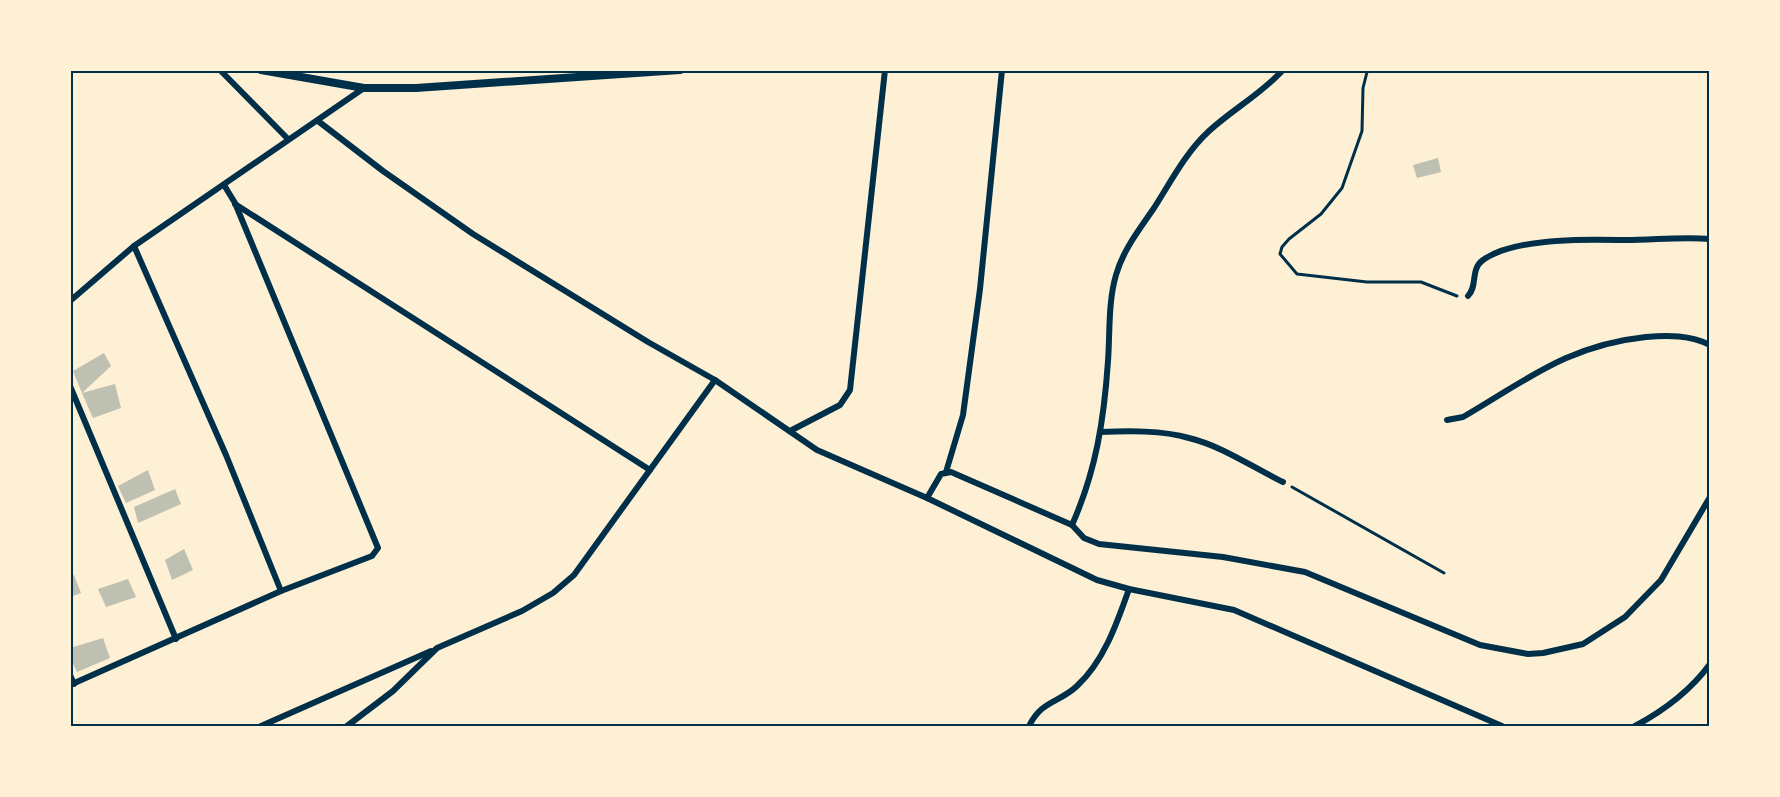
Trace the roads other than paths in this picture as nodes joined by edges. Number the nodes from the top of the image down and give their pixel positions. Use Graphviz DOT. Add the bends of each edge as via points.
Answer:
graph roads {
  1 [pos="220,70"];
  2 [pos="261,70"];
  3 [pos="680,70"];
  4 [pos="885,70"];
  5 [pos="1002,70"];
  6 [pos="1283,70"];
  7 [pos="364,88"];
  8 [pos="318,122"];
  9 [pos="287,138"];
  10 [pos="224,185"];
  11 [pos="235,203"];
  12 [pos="1710,239"];
  13 [pos="134,246"];
  14 [pos="1468,296"];
  15 [pos="70,301"];
  16 [pos="1710,345"];
  17 [pos="715,380"];
  18 [pos="70,386"];
  19 [pos="1448,420"];
  20 [pos="790,431"];
  21 [pos="1100,432"];
  22 [pos="650,470"];
  23 [pos="946,472"];
  24 [pos="1282,482"];
  25 [pos="1710,497"];
  26 [pos="927,498"];
  27 [pos="1072,525"];
  28 [pos="1129,589"];
  29 [pos="281,591"];
  30 [pos="176,639"];
  31 [pos="437,648"];
  32 [pos="1710,664"];
  33 [pos="70,675"];
  34 [pos="72,685"];
  35 [pos="261,726"];
  36 [pos="347,726"];
  37 [pos="1029,726"];
  38 [pos="1502,726"];
  39 [pos="1635,726"];
  1 -- 9 [label="street"];
  2 -- 7 [label="street"];
  3 -- 7 [label="street"];
  4 -- 20 [label="street" via="850,390 840,405"];
  5 -- 23 [label="street" via="981,289 963,415"];
  6 -- 21 [label="street" via="1206,134 1124,254 1113,295"];
  7 -- 8 [label="street"];
  8 -- 9 [label="street"];
  8 -- 17 [label="street" via="473,234"];
  9 -- 10 [label="street"];
  10 -- 11 [label="street"];
  10 -- 13 [label="street"];
  11 -- 22 [label="street"];
  11 -- 29 [label="street" via="378,548 372,556"];
  12 -- 14 [label="street" via="1593,237 1520,247 1485,258 1478,265"];
  13 -- 15 [label="street"];
  13 -- 29 [label="street"];
  16 -- 19 [label="street" via="1691,338 1665,336 1619,339 1584,349 1561,358 1463,417"];
  17 -- 20 [label="street"];
  17 -- 22 [label="street"];
  18 -- 30 [label="street"];
  20 -- 26 [label="street" via="817,450"];
  21 -- 24 [label="street" via="1187,437 1214,446"];
  21 -- 27 [label="street" via="1093,471"];
  22 -- 31 [label="street" via="574,575 553,593"];
  23 -- 26 [label="street" via="938,477"];
  23 -- 27 [label="street"];
  25 -- 27 [label="street" via="1661,580 1624,617 1583,644 1528,654 1480,645 1305,572 1223,557 1111,547 1084,538"];
  26 -- 28 [label="street" via="1097,580"];
  28 -- 37 [label="street" via="1110,641 1089,671 1076,687 1036,712"];
  28 -- 38 [label="street" via="1234,610"];
  29 -- 30 [label="street"];
  30 -- 34 [label="street"];
  31 -- 35 [label="street"];
  31 -- 36 [label="street" via="393,691"];
  32 -- 39 [label="street" via="1670,704"];
  33 -- 34 [label="street"];
}
